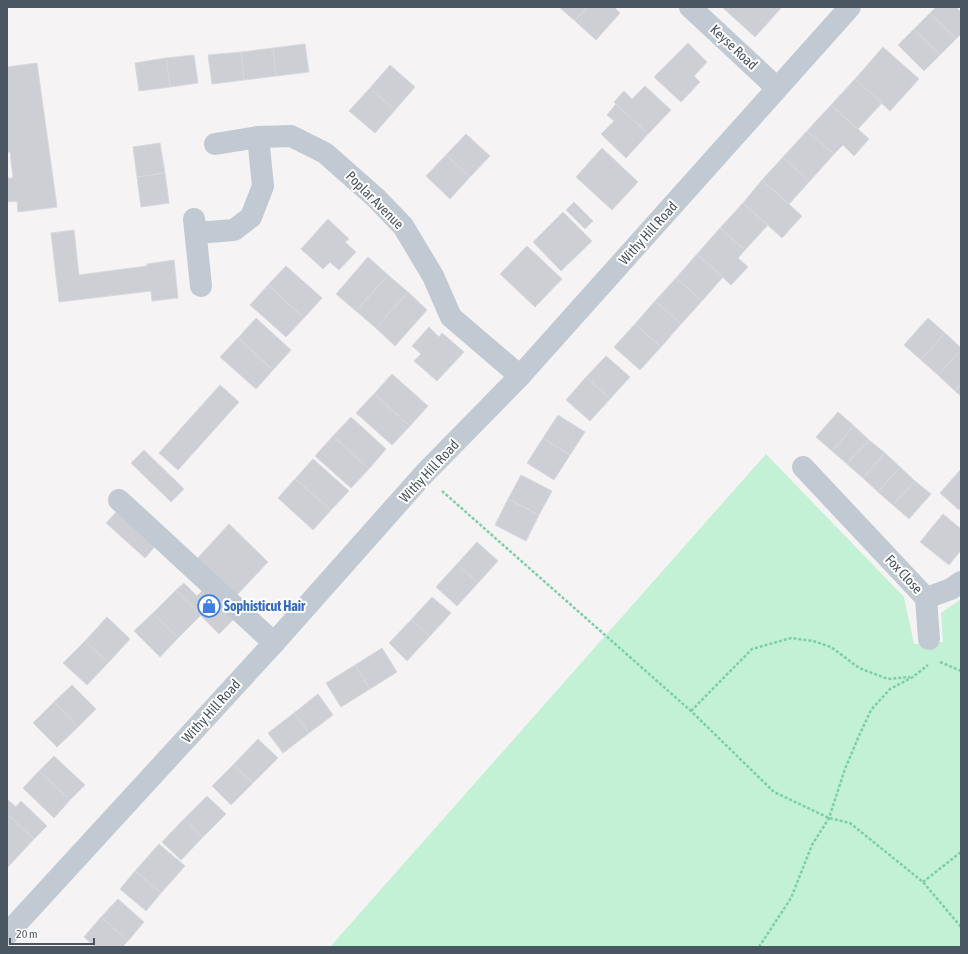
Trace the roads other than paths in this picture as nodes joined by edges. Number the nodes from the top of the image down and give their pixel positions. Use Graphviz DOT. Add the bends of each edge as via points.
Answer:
graph roads {
  1 [pos="690,7"];
  2 [pos="850,7"];
  3 [pos="777,88"];
  4 [pos="258,137"];
  5 [pos="215,144"];
  6 [pos="201,286"];
  7 [pos="520,376"];
  8 [pos="803,467"];
  9 [pos="119,500"];
  10 [pos="961,582"];
  11 [pos="926,598"];
  12 [pos="274,643"];
  13 [pos="931,649"];
  14 [pos="7,934"];
  1 -- 3 [label="street, Keyse Road"];
  2 -- 3 [label="street, Withy Hill Road"];
  3 -- 7 [label="street, Withy Hill Road"];
  4 -- 5 [label="street, Poplar Avenue"];
  4 -- 6 [label="street" via="263,186 251,217 234,230 195,226"];
  4 -- 7 [label="street, Poplar Avenue" via="291,136 325,153 376,198 403,226 433,276 451,317"];
  7 -- 12 [label="street, Withy Hill Road" via="424,474"];
  8 -- 11 [label="street, Fox Close"];
  9 -- 12 [label="street"];
  10 -- 11 [label="street, Fox Close" via="951,589"];
  11 -- 13 [label="street, Fox Close"];
  12 -- 14 [label="street, Withy Hill Road"];
}
